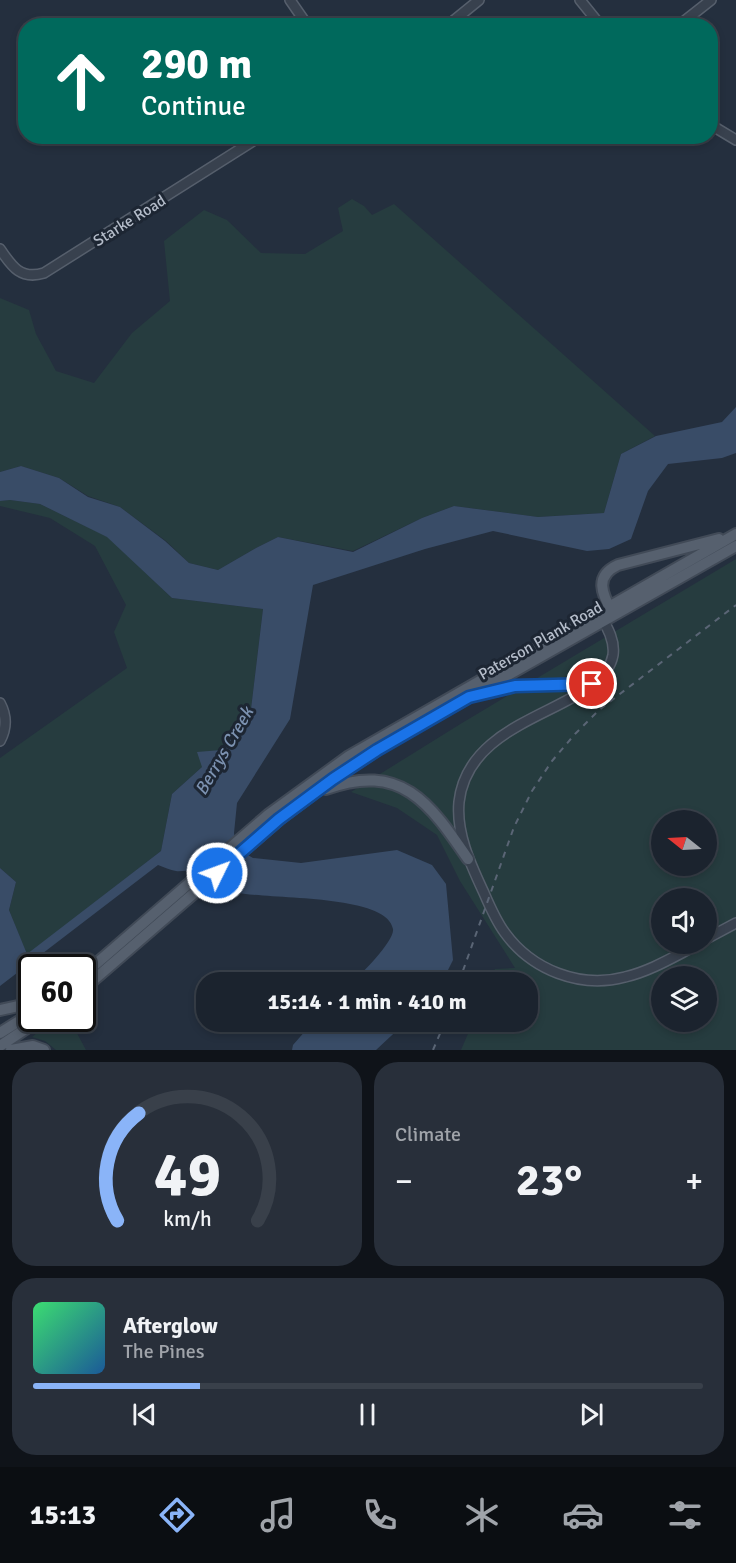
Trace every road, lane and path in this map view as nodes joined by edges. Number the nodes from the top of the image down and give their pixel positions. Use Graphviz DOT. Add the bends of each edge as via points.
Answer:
graph roads {
  1 [pos="290,0"];
  2 [pos="478,0"];
  3 [pos="580,0"];
  4 [pos="711,0"];
  5 [pos="302,18"];
  6 [pos="457,18"];
  7 [pos="595,18"];
  8 [pos="688,18"];
  9 [pos="718,129"];
  10 [pos="736,140"];
  11 [pos="248,144"];
  12 [pos="0,249"];
  13 [pos="736,534"];
  14 [pos="736,546"];
  15 [pos="606,613"];
  16 [pos="592,684"];
  17 [pos="469,697"];
  18 [pos="0,703"];
  19 [pos="0,741"];
  20 [pos="311,794"];
  21 [pos="244,842"];
  22 [pos="468,859"];
  23 [pos="197,883"];
  24 [pos="736,923"];
  25 [pos="717,933"];
  26 [pos="679,954"];
  27 [pos="96,965"];
  28 [pos="96,977"];
  29 [pos="18,1006"];
  30 [pos="0,1010"];
  31 [pos="18,1022"];
  32 [pos="21,1032"];
  33 [pos="0,1033"];
  34 [pos="0,1046"];
  35 [pos="11,1050"];
  36 [pos="44,1050"];
  1 -- 5 [label="street"];
  2 -- 6 [label="street"];
  3 -- 7 [label="street"];
  4 -- 8 [label="street"];
  9 -- 10 [label="street"];
  11 -- 12 [label="street, Starke Road" via="44,273 30,276 16,271"];
  13 -- 15 [label="main road, Paterson Plank Road"];
  13 -- 15 [label="main road" via="613,567 602,582"];
  14 -- 15 [label="main road, Paterson Plank Road"];
  15 -- 16 [label="street" via="612,657 606,672"];
  15 -- 17 [label="main road, Paterson Plank Road"];
  15 -- 21 [label="main road, Paterson Plank Road" via="354,752 292,795"];
  16 -- 17 [label="main road" via="515,686"];
  16 -- 22 [label="street" via="496,739 477,758 465,780 459,805"];
  17 -- 20 [label="main road, Paterson Plank Road"];
  18 -- 19 [label="street" via="6,719"];
  20 -- 21 [label="main road, Paterson Plank Road"];
  20 -- 22 [label="main road" via="352,780 395,784 432,809"];
  21 -- 23 [label="main road, Paterson Plank Road"];
  22 -- 26 [label="street" via="504,932 529,958 554,972 589,981 623,978"];
  23 -- 27 [label="main road, Paterson Plank Road"];
  23 -- 28 [label="main road, Paterson Plank Road"];
  24 -- 25 [label="street"];
  29 -- 30 [label="main road"];
  31 -- 33 [label="main road"];
  32 -- 34 [label="main road"];
  35 -- 36 [label="main road" via="33,1046"];
}
